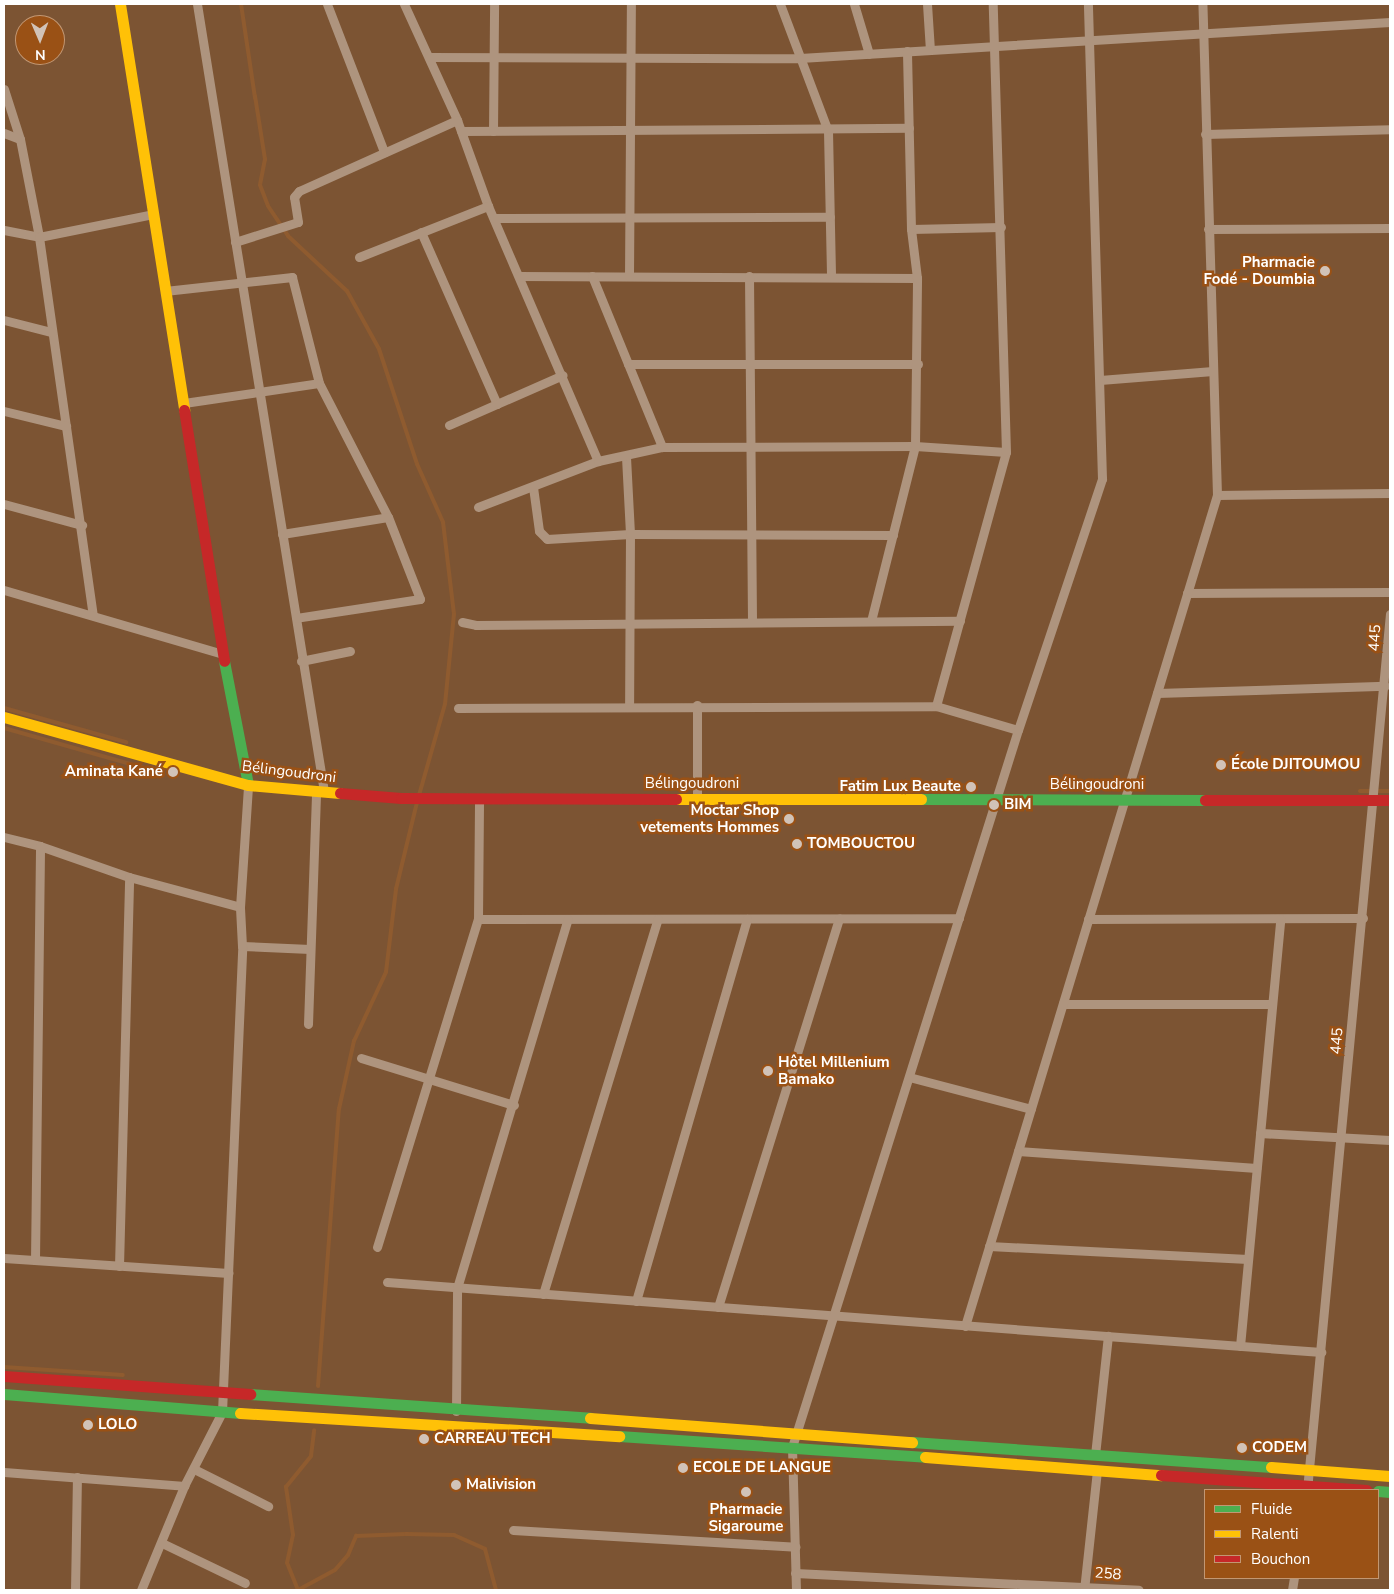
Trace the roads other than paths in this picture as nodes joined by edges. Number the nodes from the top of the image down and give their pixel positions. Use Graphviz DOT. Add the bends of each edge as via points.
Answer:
graph roads {
  1 [pos="120,4"];
  2 [pos="197,4"];
  3 [pos="327,4"];
  4 [pos="404,4"];
  5 [pos="494,4"];
  6 [pos="632,4"];
  7 [pos="780,4"];
  8 [pos="854,4"];
  9 [pos="927,4"];
  10 [pos="994,4"];
  11 [pos="1088,4"];
  12 [pos="1202,4"];
  13 [pos="1390,22"];
  14 [pos="1202,33"];
  15 [pos="1089,40"];
  16 [pos="995,46"];
  17 [pos="930,50"];
  18 [pos="908,51"];
  19 [pos="869,54"];
  20 [pos="429,57"];
  21 [pos="494,57"];
  22 [pos="631,57"];
  23 [pos="800,58"];
  24 [pos="4,90"];
  25 [pos="457,120"];
  26 [pos="909,128"];
  27 [pos="1390,129"];
  28 [pos="461,130"];
  29 [pos="493,131"];
  30 [pos="630,131"];
  31 [pos="828,131"];
  32 [pos="4,133"];
  33 [pos="1205,134"];
  34 [pos="20,139"];
  35 [pos="384,152"];
  36 [pos="488,206"];
  37 [pos="153,214"];
  38 [pos="830,217"];
  39 [pos="494,218"];
  40 [pos="630,218"];
  41 [pos="1001,227"];
  42 [pos="1390,228"];
  43 [pos="911,229"];
  44 [pos="1208,229"];
  45 [pos="4,230"];
  46 [pos="421,232"];
  47 [pos="39,237"];
  48 [pos="235,242"];
  49 [pos="359,257"];
  50 [pos="519,276"];
  51 [pos="592,276"];
  52 [pos="630,276"];
  53 [pos="749,276"];
  54 [pos="831,276"];
  55 [pos="917,278"];
  56 [pos="240,283"];
  57 [pos="166,291"];
  58 [pos="4,320"];
  59 [pos="51,332"];
  60 [pos="628,364"];
  61 [pos="750,364"];
  62 [pos="918,364"];
  63 [pos="1213,370"];
  64 [pos="563,375"];
  65 [pos="1100,380"];
  66 [pos="319,383"];
  67 [pos="260,392"];
  68 [pos="184,403"];
  69 [pos="497,404"];
  70 [pos="4,411"];
  71 [pos="449,425"];
  72 [pos="66,426"];
  73 [pos="915,446"];
  74 [pos="662,447"];
  75 [pos="750,447"];
  76 [pos="1006,452"];
  77 [pos="626,457"];
  78 [pos="598,462"];
  79 [pos="533,487"];
  80 [pos="1390,493"];
  81 [pos="1217,495"];
  82 [pos="4,504"];
  83 [pos="478,507"];
  84 [pos="388,517"];
  85 [pos="82,525"];
  86 [pos="282,534"];
  87 [pos="630,534"];
  88 [pos="751,534"];
  89 [pos="893,535"];
  90 [pos="4,590"];
  91 [pos="1390,592"];
  92 [pos="1187,593"];
  93 [pos="1390,614"];
  94 [pos="93,615"];
  95 [pos="296,618"];
  96 [pos="960,620"];
  97 [pos="871,621"];
  98 [pos="462,622"];
  99 [pos="630,622"];
  100 [pos="752,622"];
  101 [pos="350,651"];
  102 [pos="223,654"];
  103 [pos="301,661"];
  104 [pos="1385,686"];
  105 [pos="1157,693"];
  106 [pos="697,705"];
  107 [pos="629,706"];
  108 [pos="936,706"];
  109 [pos="458,708"];
  110 [pos="4,717"];
  111 [pos="1018,730"];
  112 [pos="248,785"];
  113 [pos="320,792"];
  114 [pos="479,799"];
  115 [pos="697,799"];
  116 [pos="996,800"];
  117 [pos="1124,800"];
  118 [pos="1374,800"];
  119 [pos="1390,800"];
  120 [pos="4,837"];
  121 [pos="40,846"];
  122 [pos="129,877"];
  123 [pos="240,907"];
  124 [pos="658,918"];
  125 [pos="748,918"];
  126 [pos="839,918"];
  127 [pos="959,918"];
  128 [pos="1363,918"];
  129 [pos="478,919"];
  130 [pos="568,919"];
  131 [pos="1088,919"];
  132 [pos="1280,919"];
  133 [pos="242,946"];
  134 [pos="310,949"];
  135 [pos="1063,1004"];
  136 [pos="1272,1004"];
  137 [pos="308,1024"];
  138 [pos="360,1058"];
  139 [pos="909,1077"];
  140 [pos="428,1079"];
  141 [pos="514,1104"];
  142 [pos="1031,1109"];
  143 [pos="1260,1133"];
  144 [pos="1342,1138"];
  145 [pos="1390,1140"];
  146 [pos="1018,1151"];
  147 [pos="1256,1168"];
  148 [pos="989,1246"];
  149 [pos="377,1247"];
  150 [pos="4,1258"];
  151 [pos="1248,1259"];
  152 [pos="35,1260"];
  153 [pos="119,1266"];
  154 [pos="228,1273"];
  155 [pos="388,1282"];
  156 [pos="457,1288"];
  157 [pos="543,1294"];
  158 [pos="636,1301"];
  159 [pos="718,1307"];
  160 [pos="834,1316"];
  161 [pos="966,1326"];
  162 [pos="1108,1336"];
  163 [pos="1240,1346"];
  164 [pos="1321,1352"];
  165 [pos="4,1376"];
  166 [pos="223,1393"];
  167 [pos="4,1394"];
  168 [pos="456,1411"];
  169 [pos="222,1412"];
  170 [pos="796,1432"];
  171 [pos="792,1447"];
  172 [pos="1095,1455"];
  173 [pos="194,1469"];
  174 [pos="1097,1470"];
  175 [pos="1310,1470"];
  176 [pos="4,1472"];
  177 [pos="1390,1476"];
  178 [pos="77,1477"];
  179 [pos="184,1486"];
  180 [pos="1307,1488"];
  181 [pos="1336,1489"];
  182 [pos="268,1506"];
  183 [pos="513,1530"];
  184 [pos="162,1543"];
  185 [pos="795,1547"];
  186 [pos="795,1572"];
  187 [pos="245,1583"];
  188 [pos="1082,1589"];
  189 [pos="75,1590"];
  190 [pos="141,1590"];
  191 [pos="796,1590"];
  192 [pos="1139,1590"];
  1 -- 37 [label="main road"];
  2 -- 48 [label="street"];
  3 -- 35 [label="street"];
  4 -- 20 [label="street"];
  5 -- 21 [label="street"];
  6 -- 22 [label="street"];
  7 -- 23 [label="street"];
  8 -- 19 [label="street"];
  9 -- 17 [label="street"];
  10 -- 16 [label="street"];
  11 -- 15 [label="street"];
  12 -- 14 [label="street"];
  13 -- 14 [label="street"];
  14 -- 15 [label="street"];
  14 -- 33 [label="street"];
  15 -- 16 [label="street"];
  15 -- 65 [label="street"];
  16 -- 17 [label="street"];
  16 -- 41 [label="street"];
  17 -- 18 [label="street"];
  18 -- 19 [label="street"];
  18 -- 26 [label="street"];
  19 -- 23 [label="street"];
  20 -- 21 [label="street"];
  20 -- 25 [label="street"];
  21 -- 22 [label="street"];
  21 -- 29 [label="street"];
  22 -- 23 [label="street"];
  22 -- 30 [label="street"];
  23 -- 31 [label="street"];
  24 -- 34 [label="street"];
  25 -- 28 [label="street"];
  25 -- 35 [label="street"];
  26 -- 31 [label="street"];
  26 -- 43 [label="street"];
  27 -- 33 [label="street"];
  28 -- 29 [label="street"];
  28 -- 36 [label="street"];
  29 -- 30 [label="street"];
  30 -- 31 [label="street"];
  30 -- 40 [label="street"];
  31 -- 38 [label="street"];
  32 -- 34 [label="street"];
  33 -- 44 [label="street"];
  34 -- 47 [label="street"];
  35 -- 48 [label="street" via="299,191 294,197 298,222"];
  36 -- 39 [label="street"];
  36 -- 46 [label="street"];
  37 -- 47 [label="street"];
  37 -- 57 [label="main road"];
  38 -- 40 [label="street"];
  38 -- 54 [label="street"];
  39 -- 40 [label="street"];
  39 -- 50 [label="street"];
  40 -- 52 [label="street"];
  41 -- 43 [label="street"];
  41 -- 76 [label="street"];
  42 -- 44 [label="street"];
  43 -- 55 [label="street"];
  44 -- 63 [label="street"];
  45 -- 47 [label="street"];
  46 -- 49 [label="street"];
  46 -- 69 [label="street"];
  47 -- 59 [label="street"];
  48 -- 56 [label="street"];
  50 -- 51 [label="street"];
  50 -- 64 [label="street"];
  51 -- 52 [label="street"];
  51 -- 60 [label="street"];
  52 -- 53 [label="street"];
  53 -- 54 [label="street"];
  53 -- 61 [label="street"];
  54 -- 55 [label="street"];
  55 -- 62 [label="street"];
  56 -- 57 [label="street"];
  56 -- 66 [label="street" via="292,277"];
  56 -- 67 [label="street"];
  57 -- 68 [label="main road"];
  58 -- 59 [label="street"];
  59 -- 72 [label="street"];
  60 -- 61 [label="street"];
  60 -- 74 [label="street"];
  61 -- 62 [label="street"];
  61 -- 75 [label="street"];
  62 -- 73 [label="street"];
  63 -- 65 [label="street"];
  63 -- 81 [label="street"];
  64 -- 69 [label="street"];
  64 -- 78 [label="street"];
  65 -- 111 [label="street" via="1102,479"];
  66 -- 67 [label="street"];
  66 -- 84 [label="street"];
  67 -- 68 [label="street"];
  67 -- 86 [label="street"];
  68 -- 102 [label="main road"];
  69 -- 71 [label="street"];
  70 -- 72 [label="street"];
  72 -- 85 [label="street"];
  73 -- 75 [label="street"];
  73 -- 76 [label="street"];
  73 -- 89 [label="street"];
  74 -- 75 [label="street"];
  74 -- 77 [label="street"];
  75 -- 88 [label="street"];
  76 -- 96 [label="street"];
  77 -- 78 [label="street"];
  77 -- 87 [label="street"];
  78 -- 79 [label="street"];
  79 -- 83 [label="street"];
  79 -- 87 [label="street" via="539,530 547,539"];
  80 -- 81 [label="street"];
  81 -- 92 [label="street"];
  82 -- 85 [label="street"];
  84 -- 86 [label="street"];
  84 -- 95 [label="street" via="420,599"];
  85 -- 94 [label="street"];
  86 -- 95 [label="street"];
  87 -- 88 [label="street"];
  87 -- 99 [label="street"];
  88 -- 89 [label="street"];
  88 -- 100 [label="street"];
  89 -- 97 [label="street"];
  90 -- 94 [label="street"];
  91 -- 92 [label="street"];
  92 -- 105 [label="street"];
  93 -- 104 [label="street, 445"];
  94 -- 102 [label="street"];
  95 -- 103 [label="street"];
  96 -- 97 [label="street"];
  96 -- 108 [label="street"];
  97 -- 100 [label="street"];
  98 -- 99 [label="street" via="476,625"];
  99 -- 100 [label="street"];
  99 -- 107 [label="street"];
  101 -- 103 [label="street"];
  102 -- 112 [label="main road"];
  103 -- 113 [label="street"];
  104 -- 105 [label="street"];
  104 -- 118 [label="street, 445"];
  105 -- 117 [label="street"];
  106 -- 107 [label="street"];
  106 -- 108 [label="street"];
  106 -- 115 [label="street"];
  107 -- 109 [label="street"];
  108 -- 111 [label="street"];
  110 -- 112 [label="main road, Bélingoudroni"];
  111 -- 116 [label="street"];
  112 -- 113 [label="main road, Bélingoudroni"];
  112 -- 123 [label="street"];
  113 -- 114 [label="main road, Bélingoudroni"];
  113 -- 134 [label="street"];
  114 -- 115 [label="main road, Bélingoudroni"];
  114 -- 129 [label="street"];
  115 -- 116 [label="main road, Bélingoudroni"];
  116 -- 117 [label="main road, Bélingoudroni"];
  116 -- 127 [label="street"];
  117 -- 118 [label="main road, Bélingoudroni"];
  117 -- 131 [label="street"];
  118 -- 119 [label="main road, Bélingoudroni"];
  118 -- 128 [label="street, 445"];
  120 -- 121 [label="street"];
  121 -- 122 [label="street"];
  121 -- 152 [label="street"];
  122 -- 123 [label="street"];
  122 -- 153 [label="street"];
  123 -- 133 [label="street"];
  124 -- 125 [label="street"];
  124 -- 130 [label="street"];
  124 -- 157 [label="street"];
  125 -- 126 [label="street"];
  125 -- 158 [label="street"];
  126 -- 127 [label="street"];
  126 -- 159 [label="street"];
  127 -- 139 [label="street"];
  128 -- 132 [label="street"];
  128 -- 144 [label="street, 445"];
  129 -- 130 [label="street"];
  129 -- 140 [label="street"];
  130 -- 141 [label="street"];
  131 -- 132 [label="street"];
  131 -- 135 [label="street"];
  132 -- 136 [label="street"];
  133 -- 134 [label="street"];
  133 -- 154 [label="street"];
  134 -- 137 [label="street"];
  135 -- 136 [label="street"];
  135 -- 142 [label="street"];
  136 -- 143 [label="street"];
  138 -- 140 [label="street"];
  139 -- 142 [label="street"];
  139 -- 160 [label="street"];
  140 -- 141 [label="street"];
  140 -- 149 [label="street"];
  141 -- 156 [label="street"];
  142 -- 146 [label="street"];
  143 -- 144 [label="street"];
  143 -- 147 [label="street"];
  144 -- 145 [label="street"];
  144 -- 164 [label="street, 445"];
  146 -- 147 [label="street"];
  146 -- 148 [label="street"];
  147 -- 151 [label="street"];
  148 -- 151 [label="street"];
  148 -- 161 [label="street"];
  150 -- 152 [label="street"];
  151 -- 163 [label="street"];
  152 -- 153 [label="street"];
  153 -- 154 [label="street"];
  154 -- 166 [label="street"];
  155 -- 156 [label="street"];
  156 -- 157 [label="street"];
  156 -- 168 [label="street"];
  157 -- 158 [label="street"];
  158 -- 159 [label="street"];
  159 -- 160 [label="street"];
  160 -- 161 [label="street"];
  160 -- 170 [label="street"];
  161 -- 162 [label="street"];
  162 -- 163 [label="street"];
  162 -- 172 [label="street"];
  163 -- 164 [label="street"];
  164 -- 175 [label="street, 445"];
  165 -- 166 [label="main road"];
  166 -- 168 [label="main road"];
  166 -- 169 [label="street"];
  167 -- 169 [label="main road"];
  168 -- 170 [label="main road"];
  169 -- 171 [label="main road"];
  169 -- 173 [label="street"];
  170 -- 171 [label="street"];
  170 -- 172 [label="main road"];
  171 -- 174 [label="main road"];
  171 -- 185 [label="street"];
  172 -- 175 [label="main road"];
  173 -- 179 [label="street"];
  173 -- 182 [label="street"];
  174 -- 180 [label="main road"];
  174 -- 188 [label="street"];
  175 -- 177 [label="main road"];
  175 -- 180 [label="street, 445"];
  176 -- 178 [label="street"];
  178 -- 179 [label="street"];
  178 -- 189 [label="street"];
  179 -- 184 [label="street"];
  180 -- 181 [label="main road"];
  183 -- 185 [label="street"];
  184 -- 187 [label="street"];
  184 -- 190 [label="street"];
  185 -- 186 [label="street"];
  186 -- 188 [label="street, 258"];
  186 -- 191 [label="street"];
  188 -- 192 [label="street, 258"];
}
